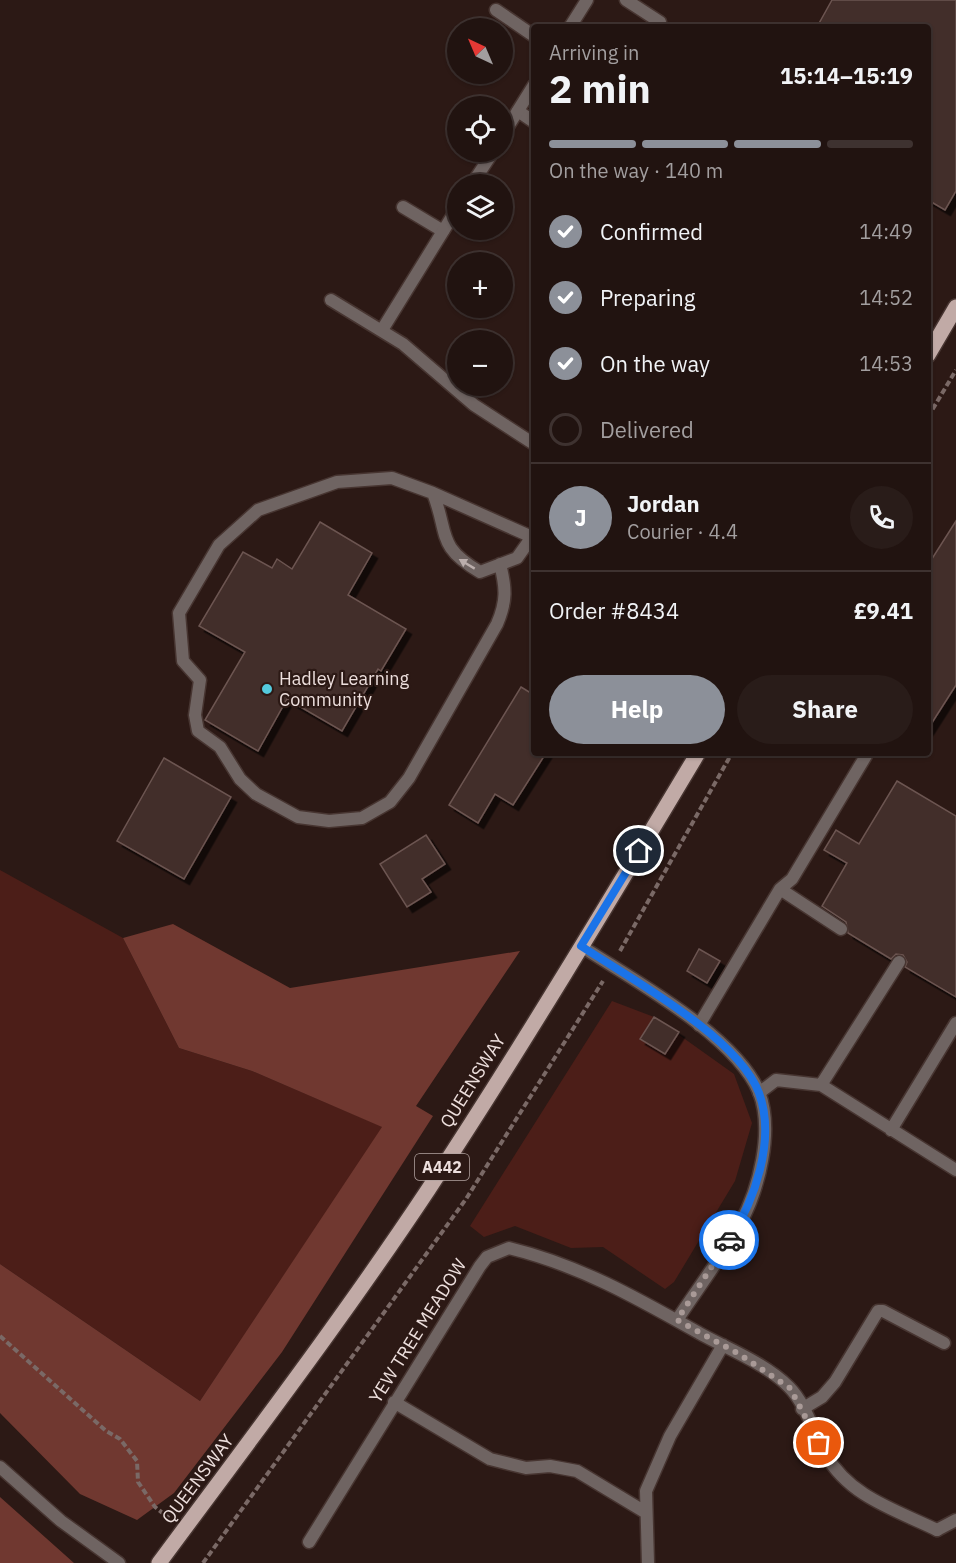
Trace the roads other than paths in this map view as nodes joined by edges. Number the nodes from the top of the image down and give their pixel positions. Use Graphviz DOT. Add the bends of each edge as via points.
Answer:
graph roads {
  1 [pos="587,0"];
  2 [pos="626,0"];
  3 [pos="496,10"];
  4 [pos="660,22"];
  5 [pos="572,24"];
  6 [pos="531,34"];
  7 [pos="531,90"];
  8 [pos="518,111"];
  9 [pos="513,119"];
  10 [pos="531,120"];
  11 [pos="403,207"];
  12 [pos="447,225"];
  13 [pos="443,231"];
  14 [pos="331,300"];
  15 [pos="956,307"];
  16 [pos="382,330"];
  17 [pos="931,351"];
  18 [pos="531,442"];
  19 [pos="433,493"];
  20 [pos="531,535"];
  21 [pos="531,539"];
  22 [pos="500,564"];
  23 [pos="696,756"];
  24 [pos="866,756"];
  25 [pos="780,889"];
  26 [pos="841,930"];
  27 [pos="581,946"];
  28 [pos="899,962"];
  29 [pos="956,1023"];
  30 [pos="699,1025"];
  31 [pos="821,1085"];
  32 [pos="759,1093"];
  33 [pos="891,1130"];
  34 [pos="956,1170"];
  35 [pos="677,1320"];
  36 [pos="944,1343"];
  37 [pos="723,1345"];
  38 [pos="394,1402"];
  39 [pos="802,1409"];
  40 [pos="0,1467"];
  41 [pos="645,1512"];
  42 [pos="956,1520"];
  43 [pos="309,1542"];
  44 [pos="119,1563"];
  45 [pos="159,1563"];
  46 [pos="648,1563"];
  1 -- 5 [label="street"];
  2 -- 4 [label="street"];
  3 -- 6 [label="street"];
  7 -- 8 [label="street"];
  8 -- 9 [label="street"];
  8 -- 10 [label="street"];
  11 -- 13 [label="street"];
  12 -- 13 [label="street"];
  13 -- 16 [label="street"];
  14 -- 16 [label="street"];
  15 -- 17 [label="main road"];
  16 -- 18 [label="street" via="420,357 474,405"];
  19 -- 20 [label="street"];
  22 -- 19 [label="street, one-way" via="480,572 459,560 444,537"];
  19 -- 22 [label="street" via="392,478 337,482 258,510 219,545 179,613 183,661 200,680 195,714 198,730 220,747 240,779 256,794 298,817 329,821 362,818 390,802 409,778 505,607 507,592"];
  21 -- 22 [label="street" via="517,558"];
  23 -- 27 [label="main road, QUEENSWAY / A442"];
  24 -- 25 [label="street" via="792,879"];
  25 -- 26 [label="street"];
  25 -- 30 [label="street"];
  27 -- 30 [label="street"];
  27 -- 45 [label="main road, QUEENSWAY / A442" via="427,1191 259,1431"];
  28 -- 31 [label="street"];
  29 -- 33 [label="street"];
  30 -- 32 [label="street" via="730,1052"];
  31 -- 32 [label="street" via="776,1080"];
  31 -- 33 [label="street"];
  32 -- 35 [label="street" via="765,1153 756,1186 740,1224"];
  33 -- 34 [label="street"];
  35 -- 37 [label="street, YEW TREE MEADOW"];
  35 -- 38 [label="street, YEW TREE MEADOW" via="598,1277 509,1248 488,1257 480,1266"];
  36 -- 39 [label="street" via="878,1311 835,1382 822,1397"];
  37 -- 39 [label="street, YEW TREE MEADOW" via="784,1383"];
  37 -- 41 [label="street" via="657,1462 646,1491"];
  38 -- 41 [label="street" via="490,1459 526,1468 550,1466 577,1471"];
  38 -- 43 [label="street, YEW TREE MEADOW"];
  39 -- 42 [label="street, YEW TREE MEADOW" via="828,1459 863,1496 937,1530"];
  40 -- 44 [label="street" via="61,1521"];
  41 -- 46 [label="street"];
}
